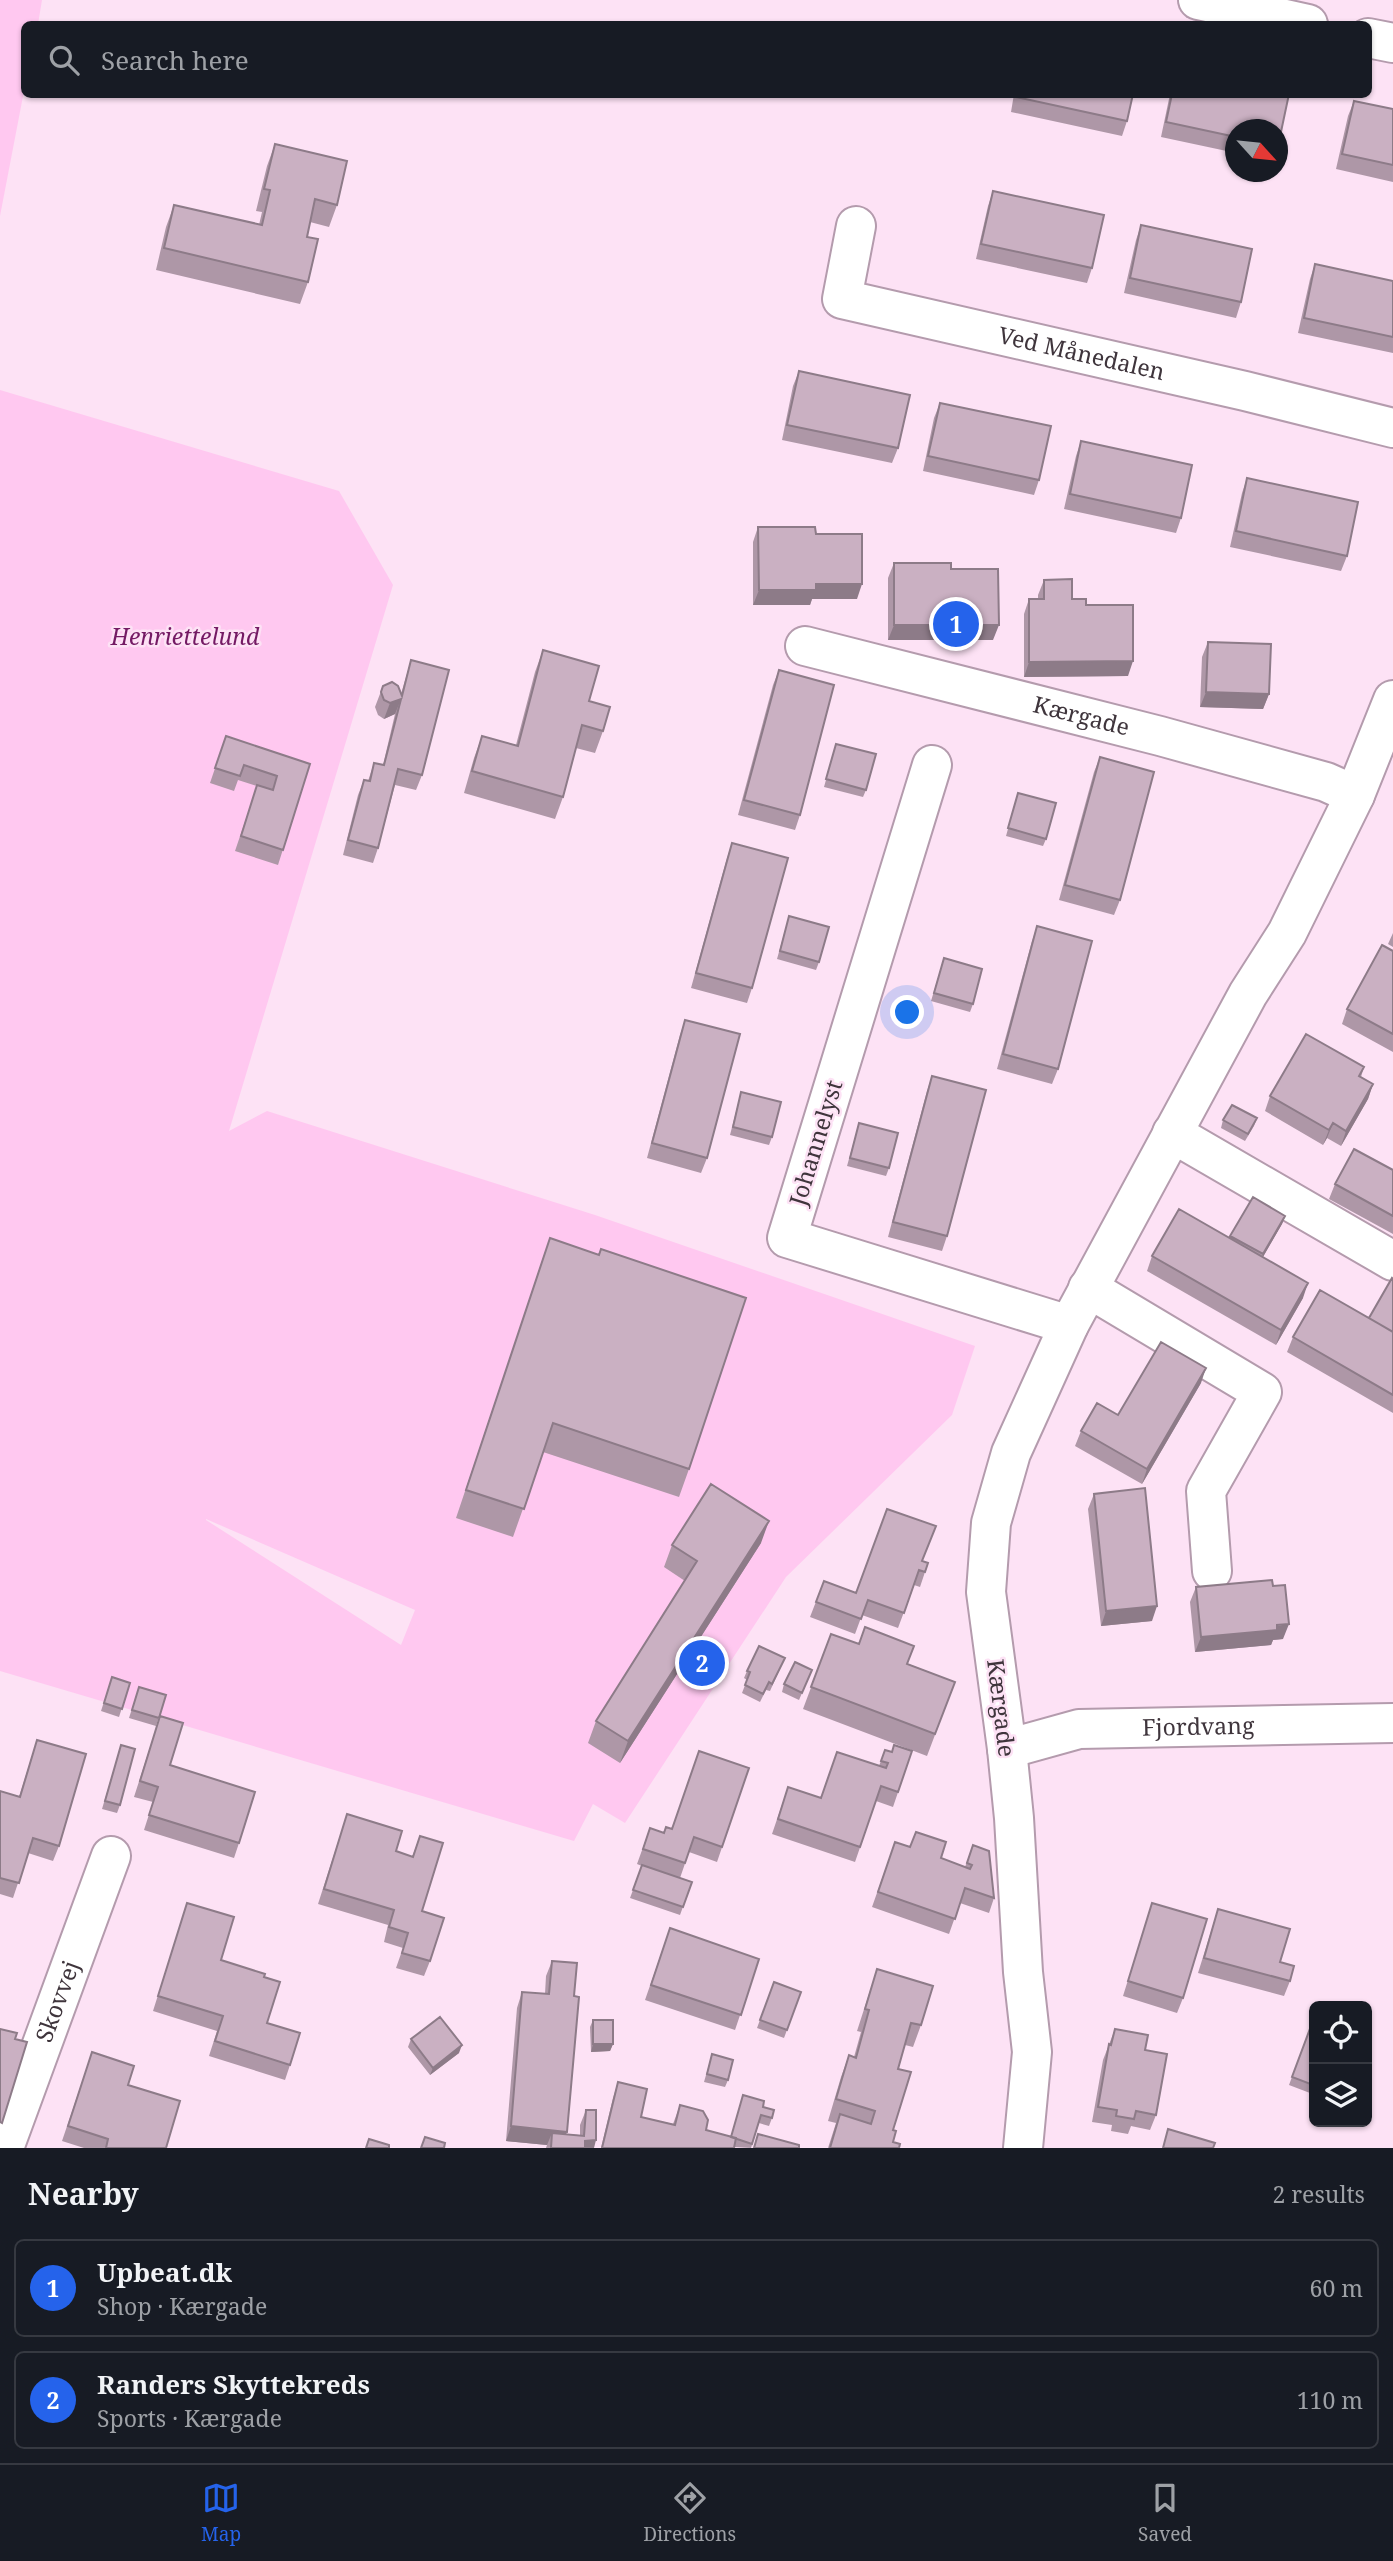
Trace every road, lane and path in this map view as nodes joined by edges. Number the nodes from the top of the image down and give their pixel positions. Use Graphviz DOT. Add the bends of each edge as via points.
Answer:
graph roads {
  1 [pos="1198,0"];
  2 [pos="1294,21"];
  3 [pos="1372,39"];
  4 [pos="1393,43"];
  5 [pos="856,226"];
  6 [pos="1393,428"];
  7 [pos="805,646"];
  8 [pos="1393,700"];
  9 [pos="932,765"];
  10 [pos="1355,795"];
  11 [pos="1172,1133"];
  12 [pos="1393,1261"];
  13 [pos="1088,1288"];
  14 [pos="1069,1325"];
  15 [pos="1212,1571"];
  16 [pos="1393,1723"];
  17 [pos="1007,1749"];
  18 [pos="111,1856"];
  19 [pos="4,2148"];
  20 [pos="1023,2148"];
  1 -- 2 [label="street"];
  3 -- 4 [label="street"];
  5 -- 6 [label="street, Ved Månedalen" via="842,299"];
  7 -- 10 [label="street, Kærgade" via="1160,736 1326,782"];
  8 -- 10 [label="street, Kærgade"];
  9 -- 14 [label="street, Johannelyst" via="786,1238"];
  10 -- 11 [label="street, Kærgade" via="1287,933"];
  11 -- 12 [label="street"];
  11 -- 13 [label="street, Kærgade"];
  13 -- 14 [label="street, Kærgade"];
  13 -- 15 [label="street" via="1262,1392 1206,1491"];
  14 -- 17 [label="street, Kærgade" via="1011,1453 991,1523 986,1592"];
  16 -- 17 [label="street, Fjordvang" via="1079,1728"];
  17 -- 20 [label="street, Kærgade" via="1032,2052"];
  18 -- 19 [label="street, Skovvej"];
}
